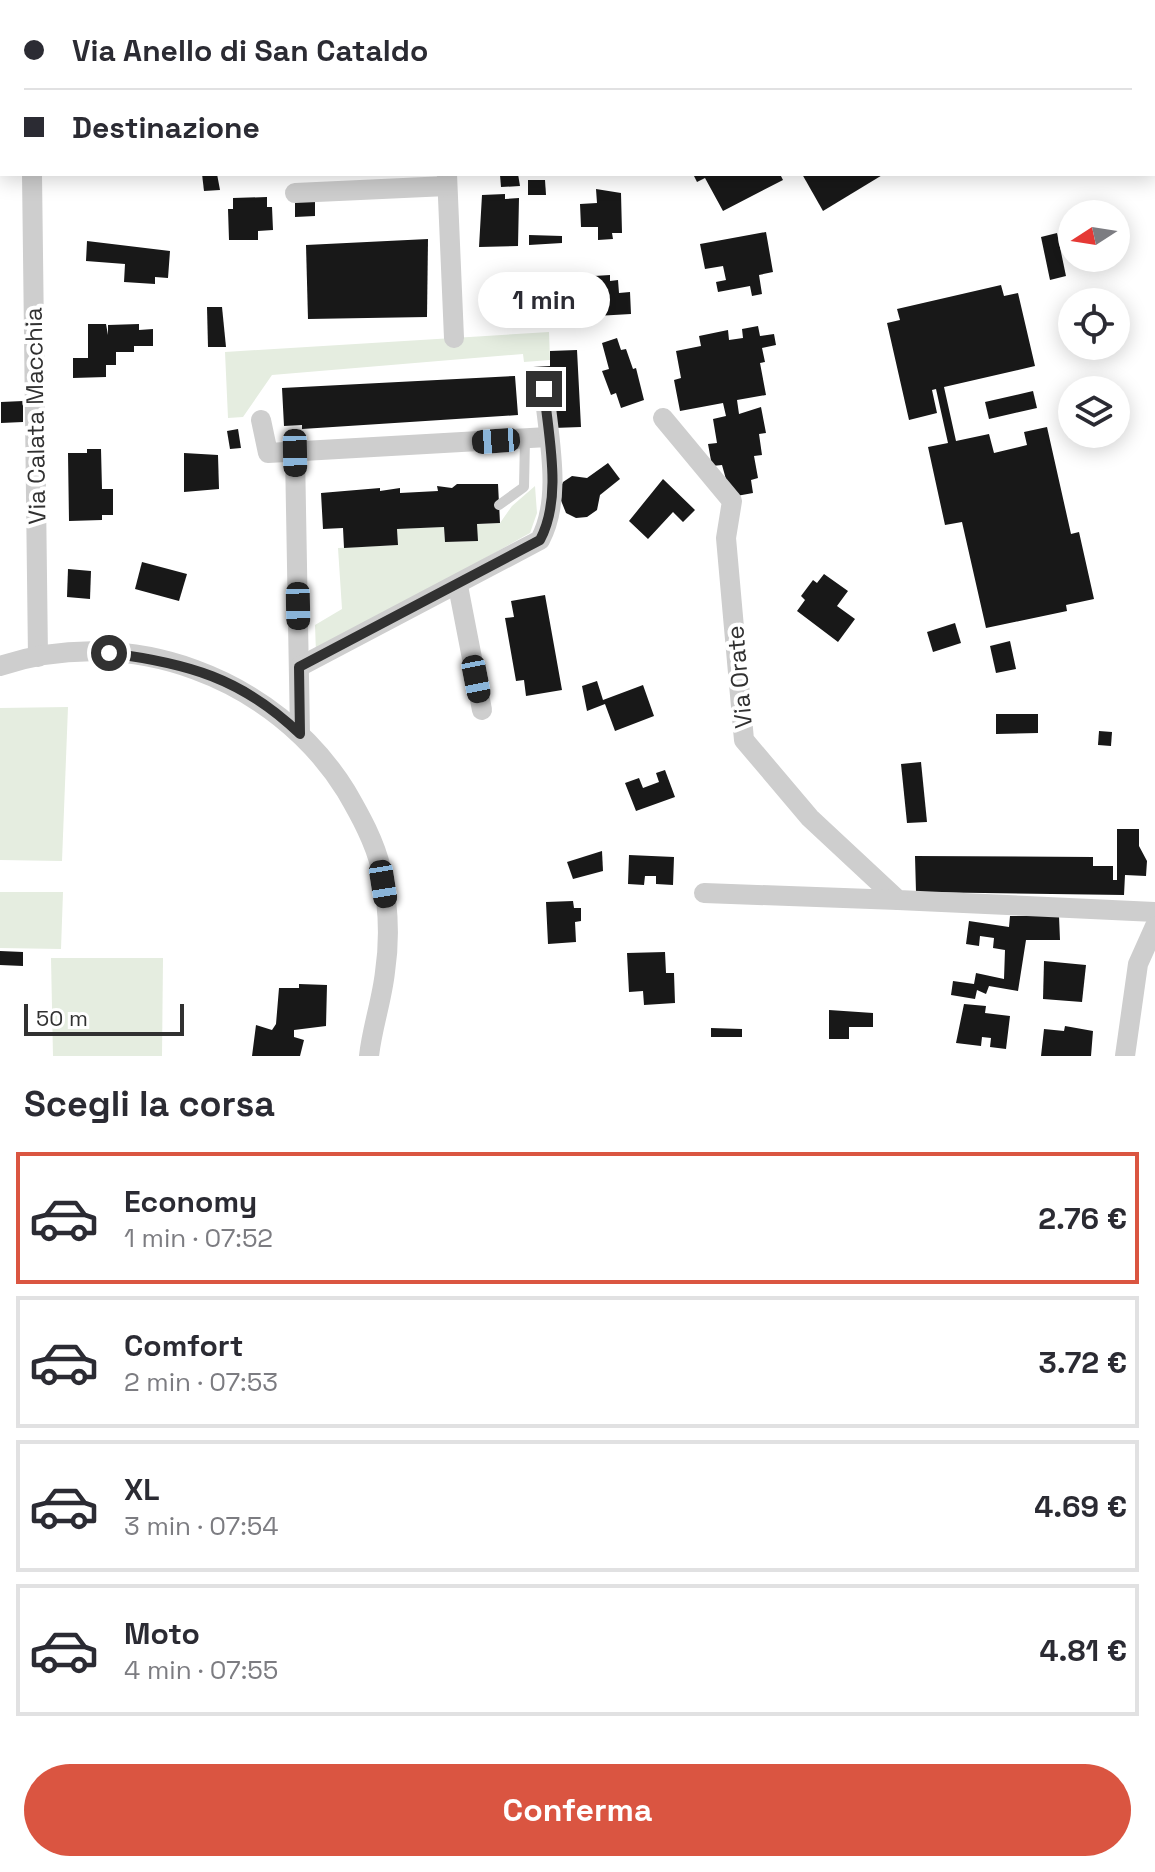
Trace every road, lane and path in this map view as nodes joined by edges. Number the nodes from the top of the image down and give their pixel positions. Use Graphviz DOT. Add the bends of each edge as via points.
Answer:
graph roads {
  1 [pos="32,176"];
  2 [pos="447,180"];
  3 [pos="295,193"];
  4 [pos="454,338"];
  5 [pos="544,389"];
  6 [pos="663,418"];
  7 [pos="261,420"];
  8 [pos="548,437"];
  9 [pos="525,439"];
  10 [pos="295,453"];
  11 [pos="499,505"];
  12 [pos="458,586"];
  13 [pos="38,657"];
  14 [pos="0,666"];
  15 [pos="299,667"];
  16 [pos="482,710"];
  17 [pos="300,734"];
  18 [pos="704,893"];
  19 [pos="898,900"];
  20 [pos="1155,912"];
  21 [pos="1155,926"];
  22 [pos="369,1056"];
  23 [pos="1125,1056"];
  1 -- 13 [label="street, Via Calata Macchia"];
  2 -- 3 [label="street"];
  2 -- 4 [label="street"];
  5 -- 8 [label="street"];
  6 -- 19 [label="street, Via Orate" via="732,501 726,538 744,740 810,818"];
  7 -- 10 [label="street" via="268,453"];
  8 -- 9 [label="street"];
  8 -- 12 [label="street" via="552,492 549,523 540,540"];
  9 -- 10 [label="street"];
  9 -- 11 [label="lane" via="524,487"];
  10 -- 15 [label="street"];
  12 -- 15 [label="street"];
  12 -- 16 [label="street"];
  13 -- 14 [label="street"];
  13 -- 17 [label="street" via="109,653 193,667 246,690"];
  15 -- 17 [label="street"];
  17 -- 22 [label="street" via="356,808 380,866 386,903 385,972"];
  18 -- 19 [label="street"];
  19 -- 20 [label="street"];
  21 -- 23 [label="street" via="1138,964"];
}
